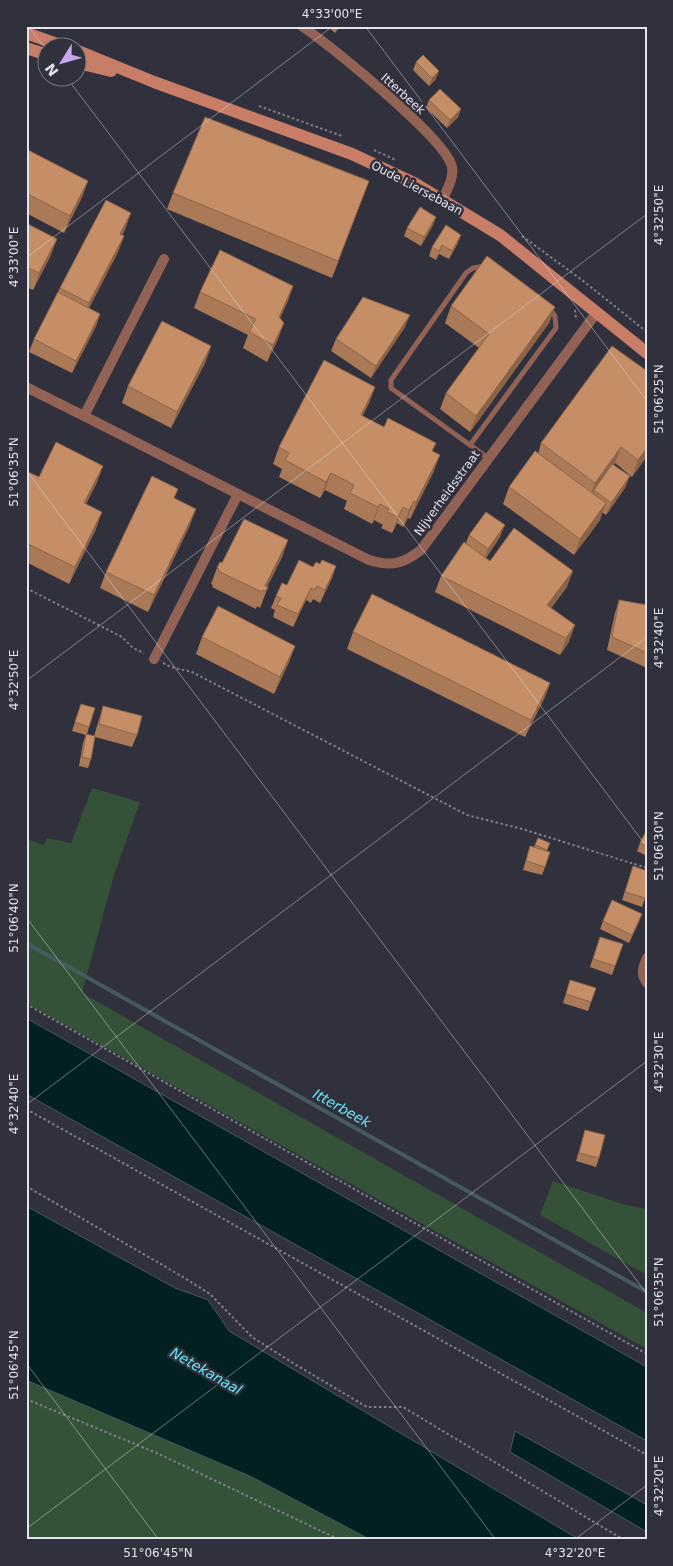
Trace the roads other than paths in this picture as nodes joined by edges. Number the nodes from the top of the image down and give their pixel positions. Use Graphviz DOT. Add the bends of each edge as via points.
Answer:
graph roads {
  1 [pos="302,26"];
  2 [pos="26,33"];
  3 [pos="40,38"];
  4 [pos="26,48"];
  5 [pos="38,52"];
  6 [pos="88,55"];
  7 [pos="88,66"];
  8 [pos="154,82"];
  9 [pos="443,199"];
  10 [pos="164,259"];
  11 [pos="490,267"];
  12 [pos="544,304"];
  13 [pos="597,312"];
  14 [pos="647,352"];
  15 [pos="26,387"];
  16 [pos="84,416"];
  17 [pos="470,445"];
  18 [pos="489,458"];
  19 [pos="238,494"];
  20 [pos="154,659"];
  21 [pos="647,958"];
  22 [pos="647,983"];
  1 -- 9 [label="street, Itterbeek" via="383,92 435,140 452,166"];
  2 -- 3 [label="main road"];
  4 -- 5 [label="main road"];
  6 -- 8 [label="main road, Oude Liersebaan"];
  7 -- 8 [label="main road, Oude Liersebaan"];
  8 -- 9 [label="main road, Oude Liersebaan" via="352,154"];
  9 -- 13 [label="main road, Oude Liersebaan" via="500,235"];
  10 -- 16 [label="street"];
  11 -- 17 [label="lane" via="473,268 466,273 392,380 391,388"];
  12 -- 17 [label="lane" via="555,316 556,328"];
  13 -- 14 [label="main road, Oude Liersebaan"];
  13 -- 18 [label="street, Nijverheidsstraat"];
  15 -- 16 [label="street, Nijverheidsstraat"];
  16 -- 19 [label="street, Nijverheidsstraat"];
  17 -- 18 [label="lane"];
  18 -- 19 [label="street, Nijverheidsstraat" via="421,550 395,564 369,560"];
  19 -- 20 [label="street"];
  21 -- 22 [label="street" via="643,968 643,978"];
}
